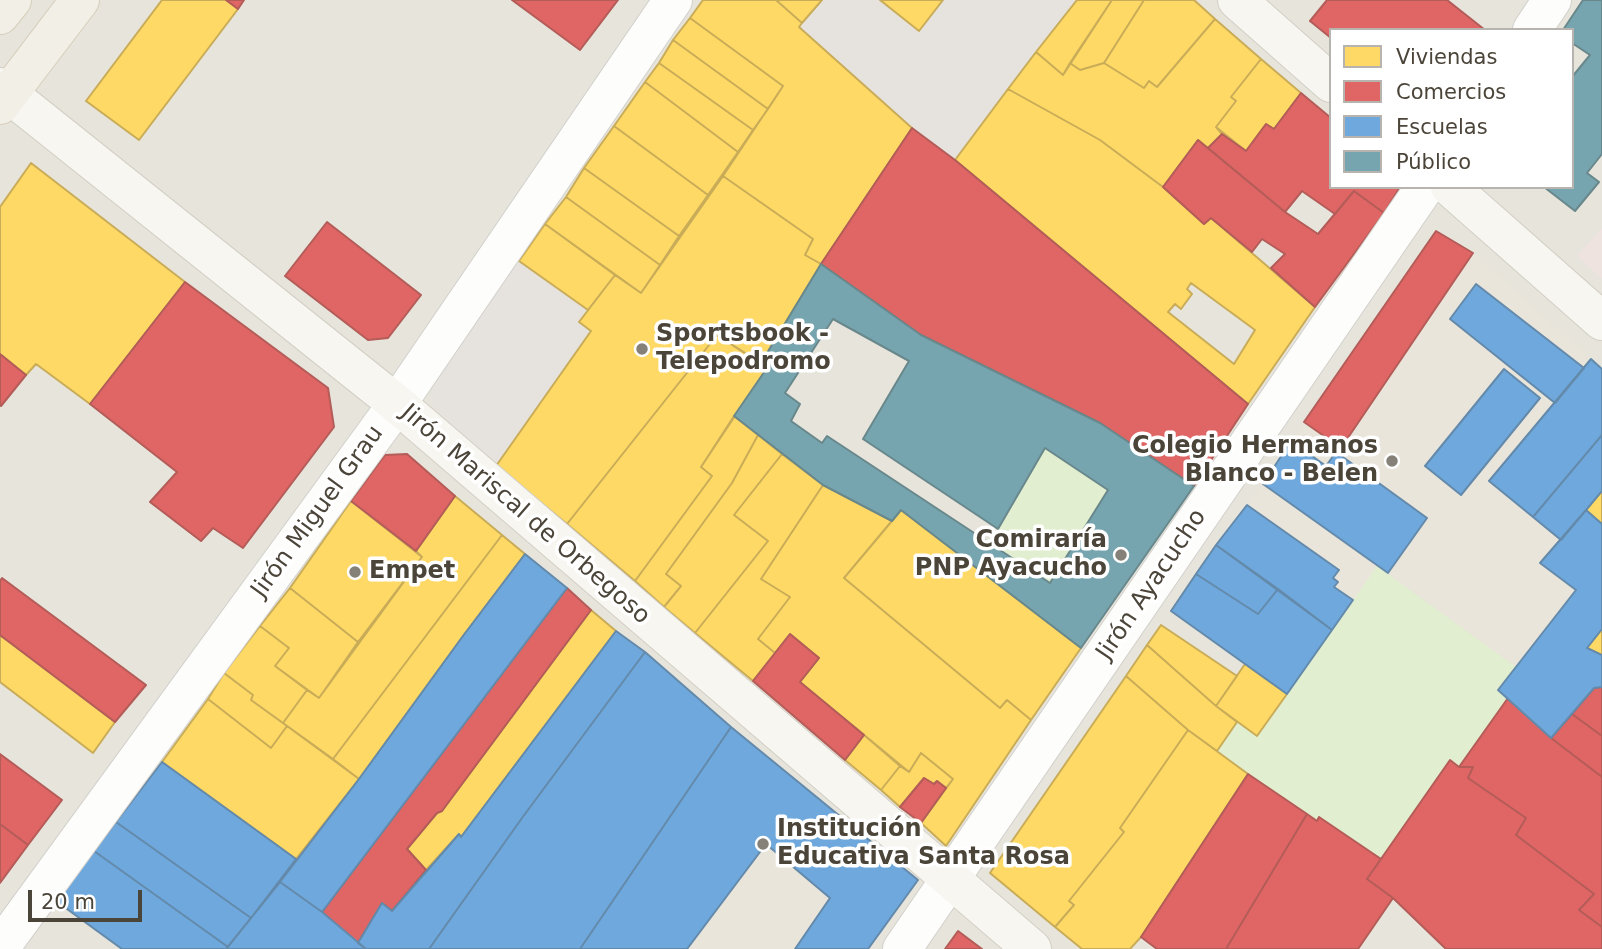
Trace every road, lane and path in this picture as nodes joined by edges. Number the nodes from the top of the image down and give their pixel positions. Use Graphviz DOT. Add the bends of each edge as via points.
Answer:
graph roads {
  1 [pos="12,0"];
  2 [pos="80,0"];
  3 [pos="673,0"];
  4 [pos="1237,0"];
  5 [pos="1552,0"];
  6 [pos="0,15"];
  7 [pos="1533,28"];
  8 [pos="1329,81"];
  9 [pos="3,95"];
  10 [pos="1424,189"];
  11 [pos="1452,189"];
  12 [pos="1602,321"];
  13 [pos="397,404"];
  14 [pos="949,880"];
  15 [pos="0,948"];
  16 [pos="902,949"];
  17 [pos="1032,949"];
  1 -- 6 [label="main road"];
  2 -- 9 [label="main road"];
  3 -- 13 [label="street, Jirón Miguel Grau"];
  4 -- 8 [label="street"];
  5 -- 7 [label="street"];
  9 -- 13 [label="street, Jirón Mariscal de Orbegoso"];
  10 -- 14 [label="street, Jirón Ayacucho"];
  11 -- 12 [label="street"];
  13 -- 14 [label="street, Jirón Mariscal de Orbegoso"];
  13 -- 15 [label="street, Jirón Miguel Grau"];
  14 -- 16 [label="street, Jirón Ayacucho"];
  14 -- 17 [label="street, Jirón Mariscal de Orbegoso"];
}
